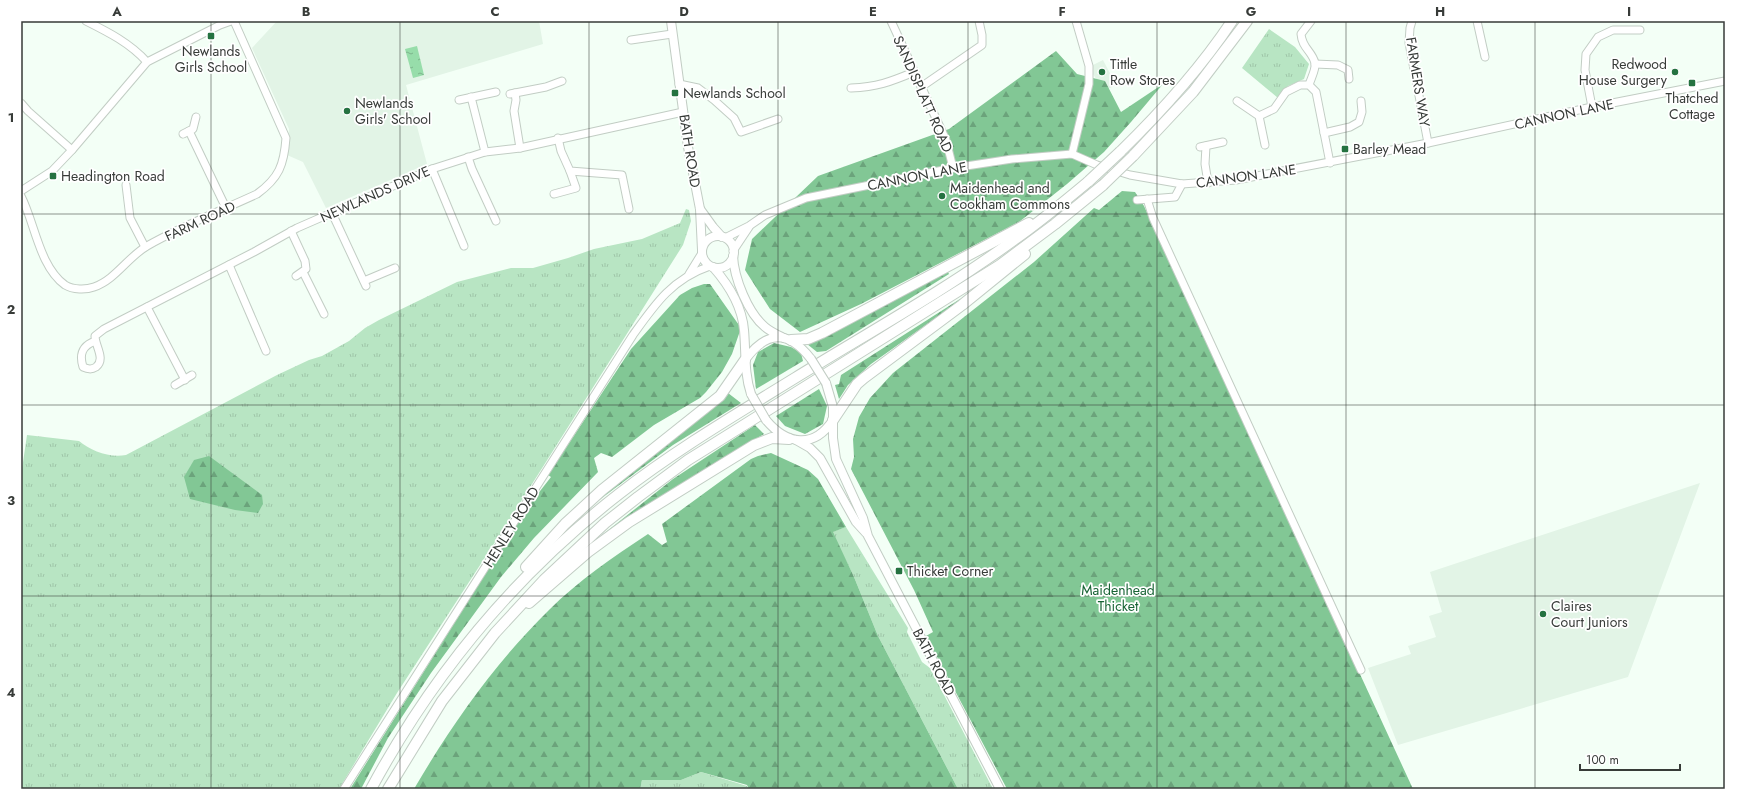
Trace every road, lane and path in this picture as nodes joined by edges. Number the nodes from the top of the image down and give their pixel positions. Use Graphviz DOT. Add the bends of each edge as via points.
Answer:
graph roads {
  1 [pos="86,21"];
  2 [pos="233,21"];
  3 [pos="671,21"];
  4 [pos="891,21"];
  5 [pos="979,21"];
  6 [pos="1076,21"];
  7 [pos="1232,21"];
  8 [pos="1247,21"];
  9 [pos="1311,21"];
  10 [pos="1412,21"];
  11 [pos="1477,21"];
  12 [pos="1640,30"];
  13 [pos="672,34"];
  14 [pos="631,40"];
  15 [pos="1485,57"];
  16 [pos="147,62"];
  17 [pos="1315,64"];
  18 [pos="914,72"];
  19 [pos="1349,79"];
  20 [pos="562,81"];
  21 [pos="1725,81"];
  22 [pos="679,84"];
  23 [pos="1309,85"];
  24 [pos="921,87"];
  25 [pos="851,88"];
  26 [pos="496,92"];
  27 [pos="471,97"];
  28 [pos="459,100"];
  29 [pos="1237,101"];
  30 [pos="1361,101"];
  31 [pos="21,103"];
  32 [pos="1592,107"];
  33 [pos="683,112"];
  34 [pos="1259,116"];
  35 [pos="196,117"];
  36 [pos="778,119"];
  37 [pos="1324,133"];
  38 [pos="558,138"];
  39 [pos="1224,142"];
  40 [pos="1428,143"];
  41 [pos="1264,145"];
  42 [pos="520,148"];
  43 [pos="72,150"];
  44 [pos="485,152"];
  45 [pos="1072,154"];
  46 [pos="468,157"];
  47 [pos="1330,163"];
  48 [pos="953,168"];
  49 [pos="432,169"];
  50 [pos="570,172"];
  51 [pos="1208,183"];
  52 [pos="1182,184"];
  53 [pos="126,185"];
  54 [pos="21,191"];
  55 [pos="554,194"];
  56 [pos="21,196"];
  57 [pos="1146,199"];
  58 [pos="1137,200"];
  59 [pos="226,208"];
  60 [pos="629,209"];
  61 [pos="700,209"];
  62 [pos="332,213"];
  63 [pos="1051,213"];
  64 [pos="496,221"];
  65 [pos="1055,224"];
  66 [pos="749,226"];
  67 [pos="291,231"];
  68 [pos="724,237"];
  69 [pos="464,246"];
  70 [pos="145,247"];
  71 [pos="702,252"];
  72 [pos="733,254"];
  73 [pos="312,258"];
  74 [pos="305,261"];
  75 [pos="229,265"];
  76 [pos="712,266"];
  77 [pos="395,268"];
  78 [pos="303,272"];
  79 [pos="689,275"];
  80 [pos="296,276"];
  81 [pos="147,307"];
  82 [pos="324,315"];
  83 [pos="787,339"];
  84 [pos="95,341"];
  85 [pos="266,351"];
  86 [pos="745,360"];
  87 [pos="192,375"];
  88 [pos="185,380"];
  89 [pos="175,385"];
  90 [pos="833,420"];
  91 [pos="792,440"];
  92 [pos="868,536"];
  93 [pos="499,604"];
  94 [pos="495,633"];
  95 [pos="1361,670"];
  96 [pos="344,789"];
  97 [pos="371,789"];
  98 [pos="388,789"];
  99 [pos="1000,789"];
  1 -- 16 [label="street" via="117,37"];
  2 -- 16 [label="street"];
  2 -- 59 [label="street, FARM ROAD" via="286,138 284,158 278,174 268,186"];
  3 -- 13 [label="main road, BATH ROAD"];
  4 -- 18 [label="street, SANDISPLATT ROAD"];
  5 -- 24 [label="street" via="982,45"];
  6 -- 45 [label="street" via="1089,66 1089,84"];
  7 -- 63 [label="highway, bridge" via="1186,82 1148,125"];
  8 -- 65 [label="highway, bridge" via="1193,92 1134,156"];
  9 -- 17 [label="street" via="1301,34 1301,42 1313,57"];
  10 -- 40 [label="street, FARMERS WAY" via="1409,43"];
  11 -- 15 [label="street"];
  12 -- 32 [label="street" via="1614,30 1598,37 1586,54 1584,70"];
  13 -- 14 [label="street"];
  13 -- 22 [label="main road, BATH ROAD"];
  16 -- 43 [label="street"];
  17 -- 19 [label="street" via="1338,65 1348,70"];
  17 -- 23 [label="street"];
  18 -- 24 [label="street, SANDISPLATT ROAD"];
  18 -- 25 [label="street" via="889,83"];
  20 -- 42 [label="street" via="546,88 512,94 516,100 514,111"];
  21 -- 32 [label="street, CANNON LANE"];
  22 -- 33 [label="main road, BATH ROAD"];
  22 -- 36 [label="street" via="698,88 714,100 734,118 741,132"];
  23 -- 34 [label="street" via="1300,85 1286,92 1274,109"];
  23 -- 37 [label="street" via="1316,92"];
  24 -- 48 [label="street, SANDISPLATT ROAD" via="946,140"];
  26 -- 27 [label="street"];
  27 -- 28 [label="street"];
  27 -- 44 [label="street"];
  29 -- 34 [label="street"];
  30 -- 37 [label="street" via="1362,112 1359,122 1350,127"];
  31 -- 43 [label="street"];
  32 -- 40 [label="street, CANNON LANE"];
  33 -- 38 [label="street, NEWLANDS DRIVE"];
  33 -- 61 [label="main road, BATH ROAD"];
  34 -- 41 [label="street"];
  35 -- 59 [label="street" via="193,129 186,132"];
  37 -- 47 [label="street"];
  38 -- 42 [label="street, NEWLANDS DRIVE"];
  38 -- 50 [label="street"];
  39 -- 51 [label="street" via="1203,146"];
  40 -- 47 [label="street, CANNON LANE"];
  42 -- 44 [label="street, NEWLANDS DRIVE"];
  43 -- 54 [label="street" via="52,171"];
  44 -- 46 [label="street, NEWLANDS DRIVE"];
  45 -- 48 [label="street, CANNON LANE" via="1012,159"];
  45 -- 52 [label="street, CANNON LANE" via="1130,175"];
  46 -- 49 [label="street, NEWLANDS DRIVE"];
  46 -- 64 [label="street"];
  47 -- 51 [label="street, CANNON LANE"];
  48 -- 66 [label="street, CANNON LANE" via="806,198 765,215"];
  49 -- 62 [label="street, NEWLANDS DRIVE"];
  49 -- 69 [label="street"];
  50 -- 55 [label="street" via="576,188"];
  50 -- 60 [label="street" via="622,176"];
  51 -- 52 [label="street, CANNON LANE"];
  52 -- 57 [label="street" via="1174,197"];
  53 -- 70 [label="street" via="130,218"];
  56 -- 70 [label="street, FARM ROAD" via="46,260 53,273 66,286 78,290 104,283"];
  57 -- 58 [label="street"];
  57 -- 95 [label="street"];
  59 -- 70 [label="street, FARM ROAD"];
  61 -- 68 [label="main road, BATH ROAD" via="713,228"];
  61 -- 71 [label="main road, BATH ROAD"];
  62 -- 67 [label="street, NEWLANDS DRIVE"];
  62 -- 77 [label="street" via="365,284"];
  63 -- 83 [label="highway" via="816,336"];
  63 -- 93 [label="highway" via="980,263 654,468 574,531"];
  65 -- 90 [label="highway" via="998,277 857,384"];
  65 -- 94 [label="highway" via="966,286 770,407 670,473 579,546 525,599"];
  66 -- 68 [label="street, CANNON LANE"];
  66 -- 72 [label="street, CANNON LANE"];
  67 -- 74 [label="street"];
  67 -- 75 [label="street, NEWLANDS DRIVE"];
  68 -- 71 [label="main road" via="710,238 704,244"];
  68 -- 72 [label="main road" via="731,243"];
  71 -- 76 [label="main road" via="704,259"];
  71 -- 79 [label="street, HENLEY ROAD"];
  72 -- 76 [label="main road" via="729,262 723,266"];
  72 -- 83 [label="main road" via="735,275 756,317 766,328"];
  73 -- 74 [label="street"];
  74 -- 78 [label="street" via="306,269"];
  75 -- 81 [label="street, NEWLANDS DRIVE"];
  75 -- 85 [label="street"];
  76 -- 79 [label="street, HENLEY ROAD"];
  76 -- 86 [label="main road" via="728,285 740,314 744,329"];
  78 -- 80 [label="street"];
  78 -- 82 [label="street"];
  79 -- 96 [label="street, HENLEY ROAD" via="659,298 633,335"];
  81 -- 84 [label="street, NEWLANDS DRIVE" via="104,329 94,336"];
  81 -- 88 [label="street"];
  83 -- 86 [label="main road" via="763,342"];
  83 -- 90 [label="main road, bridge" via="811,359 826,383 832,401"];
  86 -- 91 [label="main road, bridge" via="746,377 758,408 775,430"];
  86 -- 93 [label="highway" via="720,396 637,460 565,524"];
  87 -- 88 [label="street"];
  88 -- 89 [label="street"];
  90 -- 91 [label="main road" via="818,436 807,440"];
  90 -- 92 [label="main road, BATH ROAD" via="833,447 836,459 863,518"];
  91 -- 92 [label="main road, BATH ROAD" via="810,448 820,458 856,522"];
  91 -- 94 [label="highway" via="772,438 754,445 649,508 588,552"];
  92 -- 99 [label="main road, BATH ROAD"];
  93 -- 97 [label="highway" via="431,690"];
  94 -- 98 [label="highway" via="442,701"];
}
